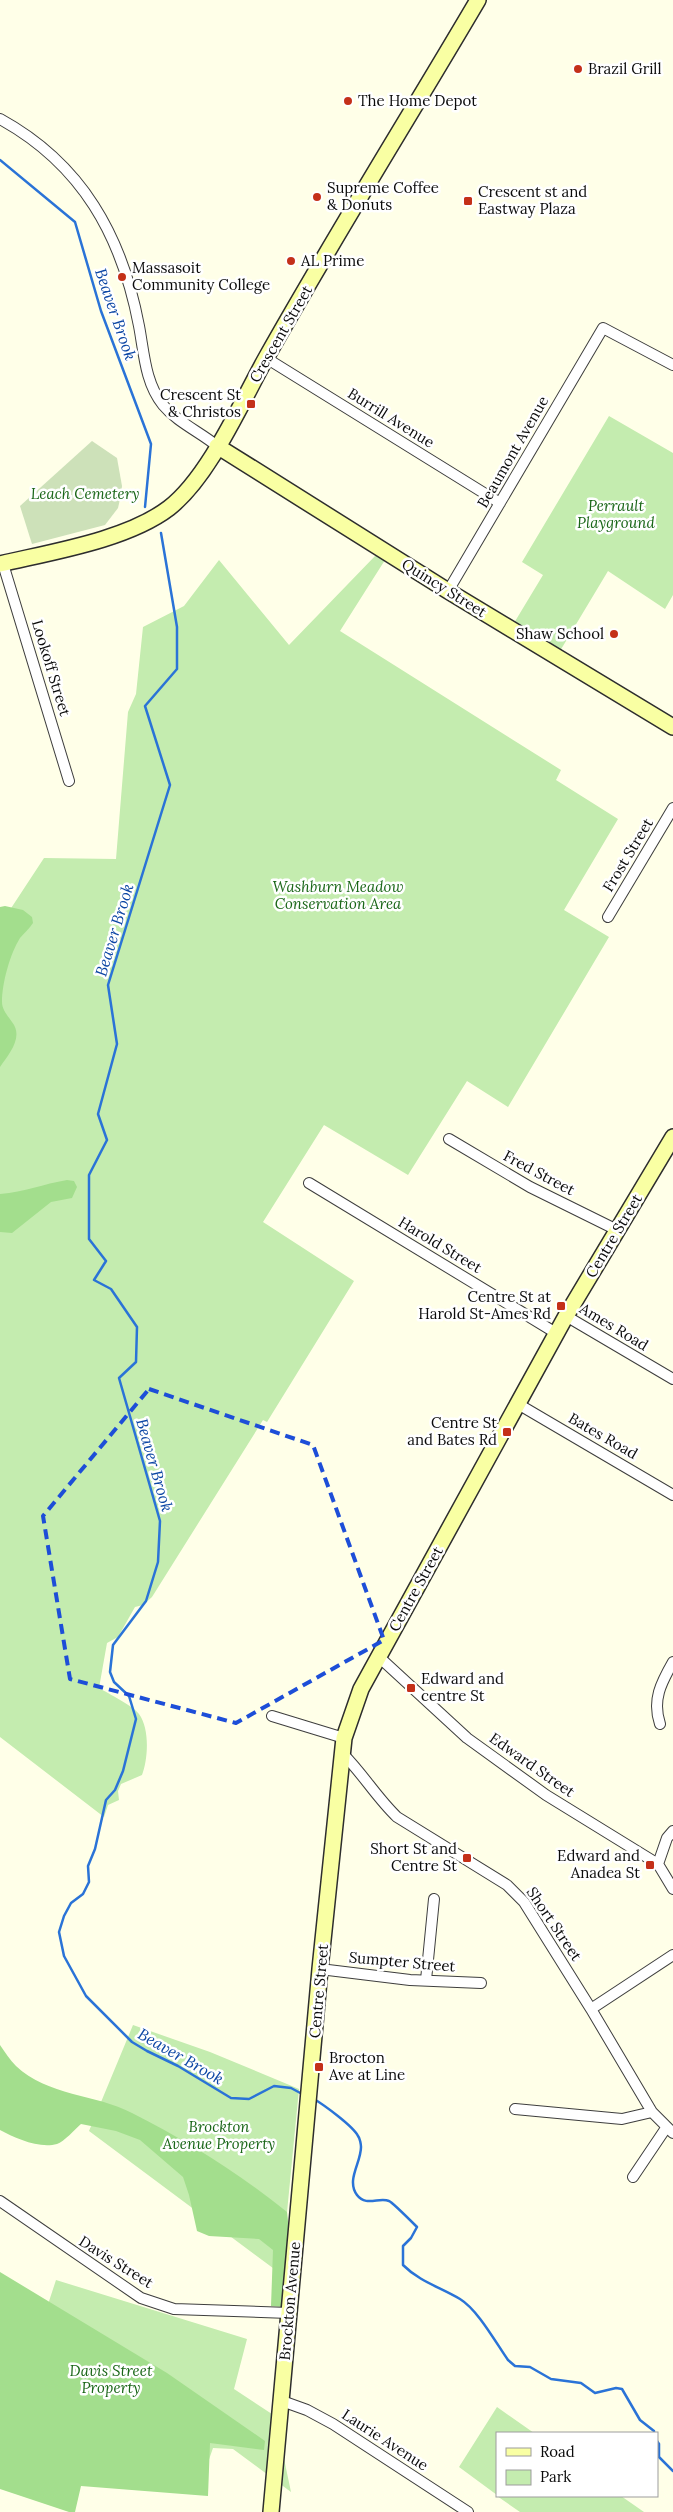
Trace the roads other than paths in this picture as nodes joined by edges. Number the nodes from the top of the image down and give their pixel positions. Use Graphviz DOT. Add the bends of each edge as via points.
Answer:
graph roads {
  1 [pos="478,0"];
  2 [pos="0,119"];
  3 [pos="266,358"];
  4 [pos="673,365"];
  5 [pos="217,446"];
  6 [pos="500,503"];
  7 [pos="1,564"];
  8 [pos="448,591"];
  9 [pos="673,727"];
  10 [pos="69,781"];
  11 [pos="673,808"];
  12 [pos="608,918"];
  13 [pos="673,1138"];
  14 [pos="449,1139"];
  15 [pos="309,1183"];
  16 [pos="617,1230"];
  17 [pos="566,1316"];
  18 [pos="556,1333"];
  19 [pos="673,1379"];
  20 [pos="518,1404"];
  21 [pos="673,1495"];
  22 [pos="379,1657"];
  23 [pos="673,1662"];
  24 [pos="272,1716"];
  25 [pos="660,1724"];
  26 [pos="344,1738"];
  27 [pos="342,1754"];
  28 [pos="673,1831"];
  29 [pos="658,1864"];
  30 [pos="673,1890"];
  31 [pos="434,1899"];
  32 [pos="673,1955"];
  33 [pos="320,1970"];
  34 [pos="426,1980"];
  35 [pos="481,1983"];
  36 [pos="591,2009"];
  37 [pos="309,2095"];
  38 [pos="515,2109"];
  39 [pos="652,2112"];
  40 [pos="670,2131"];
  41 [pos="633,2177"];
  42 [pos="0,2201"];
  43 [pos="290,2313"];
  44 [pos="282,2401"];
  45 [pos="271,2512"];
  46 [pos="468,2512"];
  1 -- 3 [label="main road, Crescent Street"];
  2 -- 5 [label="street" via="57,160 91,199 123,261 155,394 175,417"];
  3 -- 5 [label="main road, Crescent Street"];
  3 -- 6 [label="street, Burrill Avenue"];
  4 -- 6 [label="street, Beaumont Avenue" via="603,328"];
  5 -- 7 [label="main road, Crescent Street" via="190,486 170,507 139,526"];
  5 -- 8 [label="main road, Quincy Street"];
  6 -- 8 [label="street, Beaumont Avenue"];
  7 -- 10 [label="street, Lookoff Street"];
  8 -- 9 [label="main road, Quincy Street"];
  11 -- 12 [label="street, Frost Street"];
  13 -- 16 [label="main road, Centre Street"];
  14 -- 16 [label="street, Fred Street" via="530,1187"];
  15 -- 18 [label="street, Harold Street"];
  16 -- 17 [label="main road, Centre Street"];
  17 -- 18 [label="main road, Centre Street"];
  17 -- 19 [label="street, Ames Road"];
  18 -- 20 [label="main road, Centre Street"];
  20 -- 21 [label="street, Bates Road"];
  20 -- 22 [label="main road, Centre Street"];
  22 -- 26 [label="main road, Centre Street" via="361,1689"];
  22 -- 29 [label="street, Edward Street" via="467,1738 546,1795"];
  23 -- 25 [label="street" via="656,1697 655,1711"];
  24 -- 26 [label="street"];
  26 -- 27 [label="main road, Centre Street"];
  27 -- 33 [label="main road, Centre Street"];
  27 -- 36 [label="street, Short Street" via="397,1817 516,1893 531,1911"];
  28 -- 29 [label="street" via="667,1838"];
  29 -- 30 [label="street, Edward Street"];
  31 -- 34 [label="street"];
  32 -- 36 [label="street"];
  33 -- 34 [label="street, Sumpter Street"];
  33 -- 37 [label="main road, Centre Street"];
  34 -- 35 [label="street, Sumpter Street"];
  36 -- 39 [label="street, Short Street"];
  37 -- 43 [label="main road, Brockton Avenue"];
  38 -- 39 [label="street" via="622,2118"];
  39 -- 40 [label="street, Short Street"];
  40 -- 41 [label="street"];
  42 -- 43 [label="street, Davis Street" via="140,2298 174,2309"];
  43 -- 44 [label="main road, Brockton Avenue"];
  44 -- 45 [label="main road, Brockton Avenue"];
  44 -- 46 [label="street, Laurie Avenue" via="333,2424"];
}
